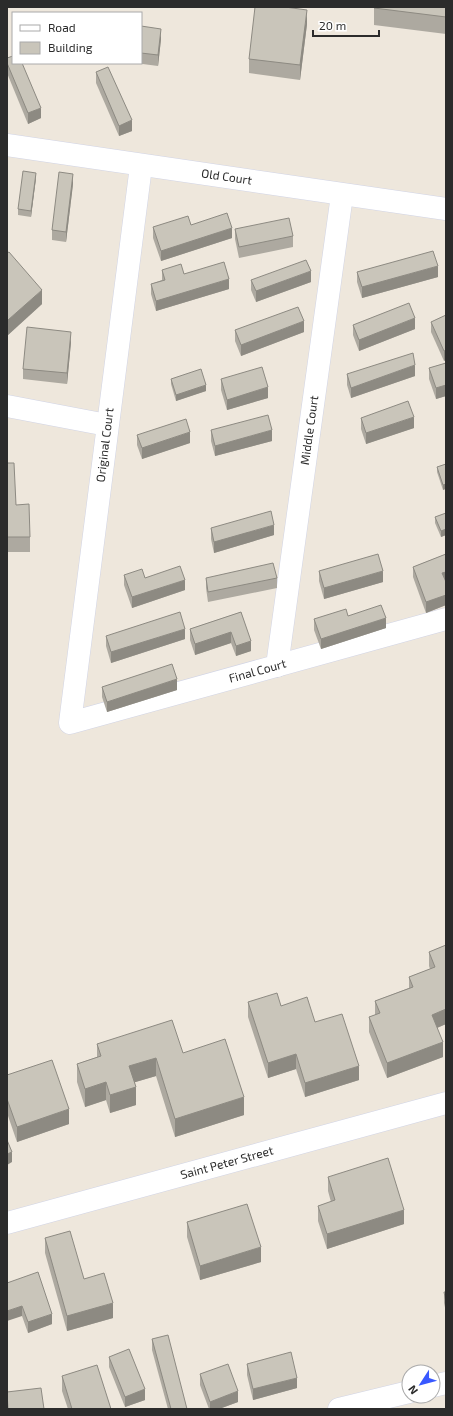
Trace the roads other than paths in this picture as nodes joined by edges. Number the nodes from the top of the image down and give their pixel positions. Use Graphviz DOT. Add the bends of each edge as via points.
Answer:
graph roads {
  1 [pos="7,145"];
  2 [pos="141,166"];
  3 [pos="342,195"];
  4 [pos="446,208"];
  5 [pos="7,406"];
  6 [pos="107,425"];
  7 [pos="446,619"];
  8 [pos="277,666"];
  9 [pos="70,724"];
  10 [pos="446,1103"];
  11 [pos="7,1223"];
  12 [pos="401,1394"];
  13 [pos="339,1409"];
  1 -- 2 [label="street, Old Court"];
  2 -- 3 [label="street, Old Court"];
  2 -- 6 [label="street, Original Court"];
  3 -- 4 [label="street, Old Court"];
  3 -- 8 [label="street, Middle Court"];
  5 -- 6 [label="street"];
  6 -- 9 [label="street, Original Court"];
  7 -- 8 [label="street, Final Court"];
  8 -- 9 [label="street, Final Court"];
  10 -- 11 [label="street, Saint Peter Street"];
  12 -- 13 [label="street"];
}
